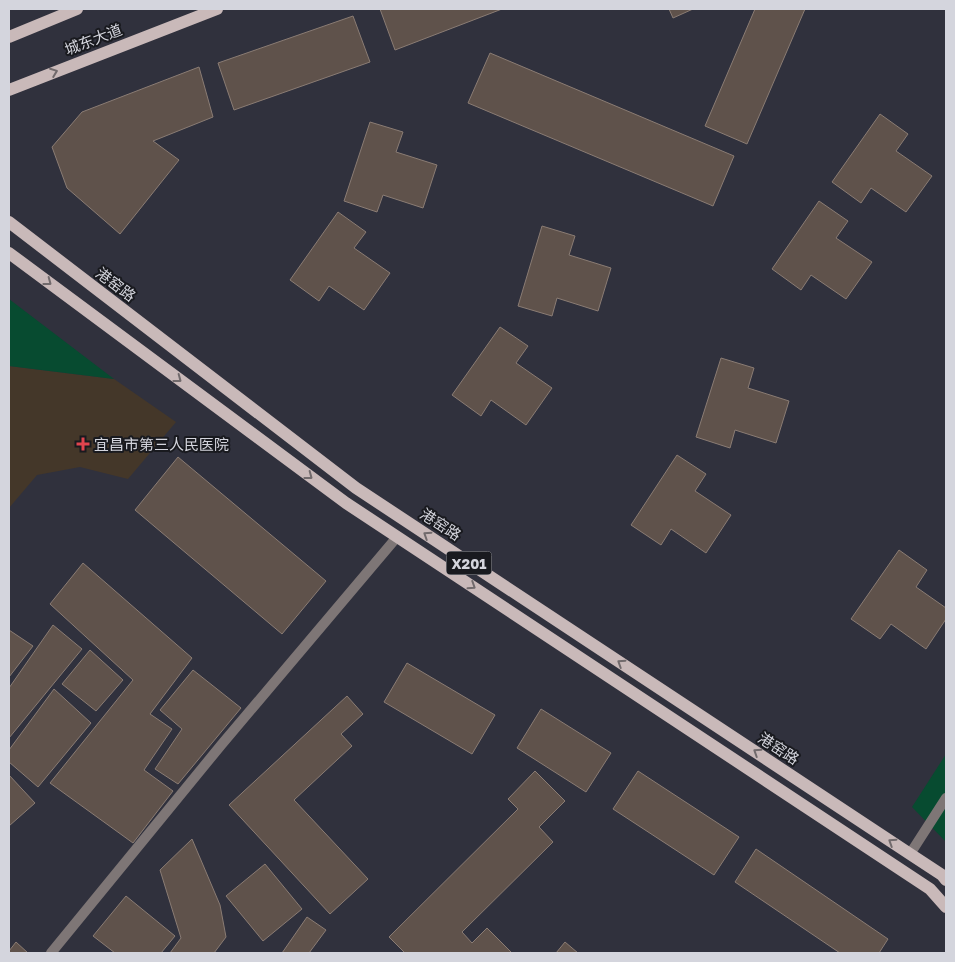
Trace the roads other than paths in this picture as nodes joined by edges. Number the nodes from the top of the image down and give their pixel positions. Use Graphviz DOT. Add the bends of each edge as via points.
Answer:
graph roads {
  1 [pos="77,9"];
  2 [pos="217,9"];
  3 [pos="9,37"];
  4 [pos="9,90"];
  5 [pos="9,222"];
  6 [pos="9,253"];
  7 [pos="397,537"];
  8 [pos="946,798"];
  9 [pos="910,854"];
  10 [pos="946,880"];
  11 [pos="946,907"];
  12 [pos="51,953"];
  1 -- 3 [label="main road"];
  4 -- 2 [label="main road, 城东大道, one-way"];
  9 -- 5 [label="main road, 港窑路 / X201, one-way" via="356,488"];
  6 -- 7 [label="main road, X201, one-way" via="346,503"];
  7 -- 11 [label="main road, X201, one-way" via="930,889"];
  7 -- 12 [label="street"];
  8 -- 9 [label="street"];
  9 -- 10 [label="main road, 港窑路 / X201"];
}
